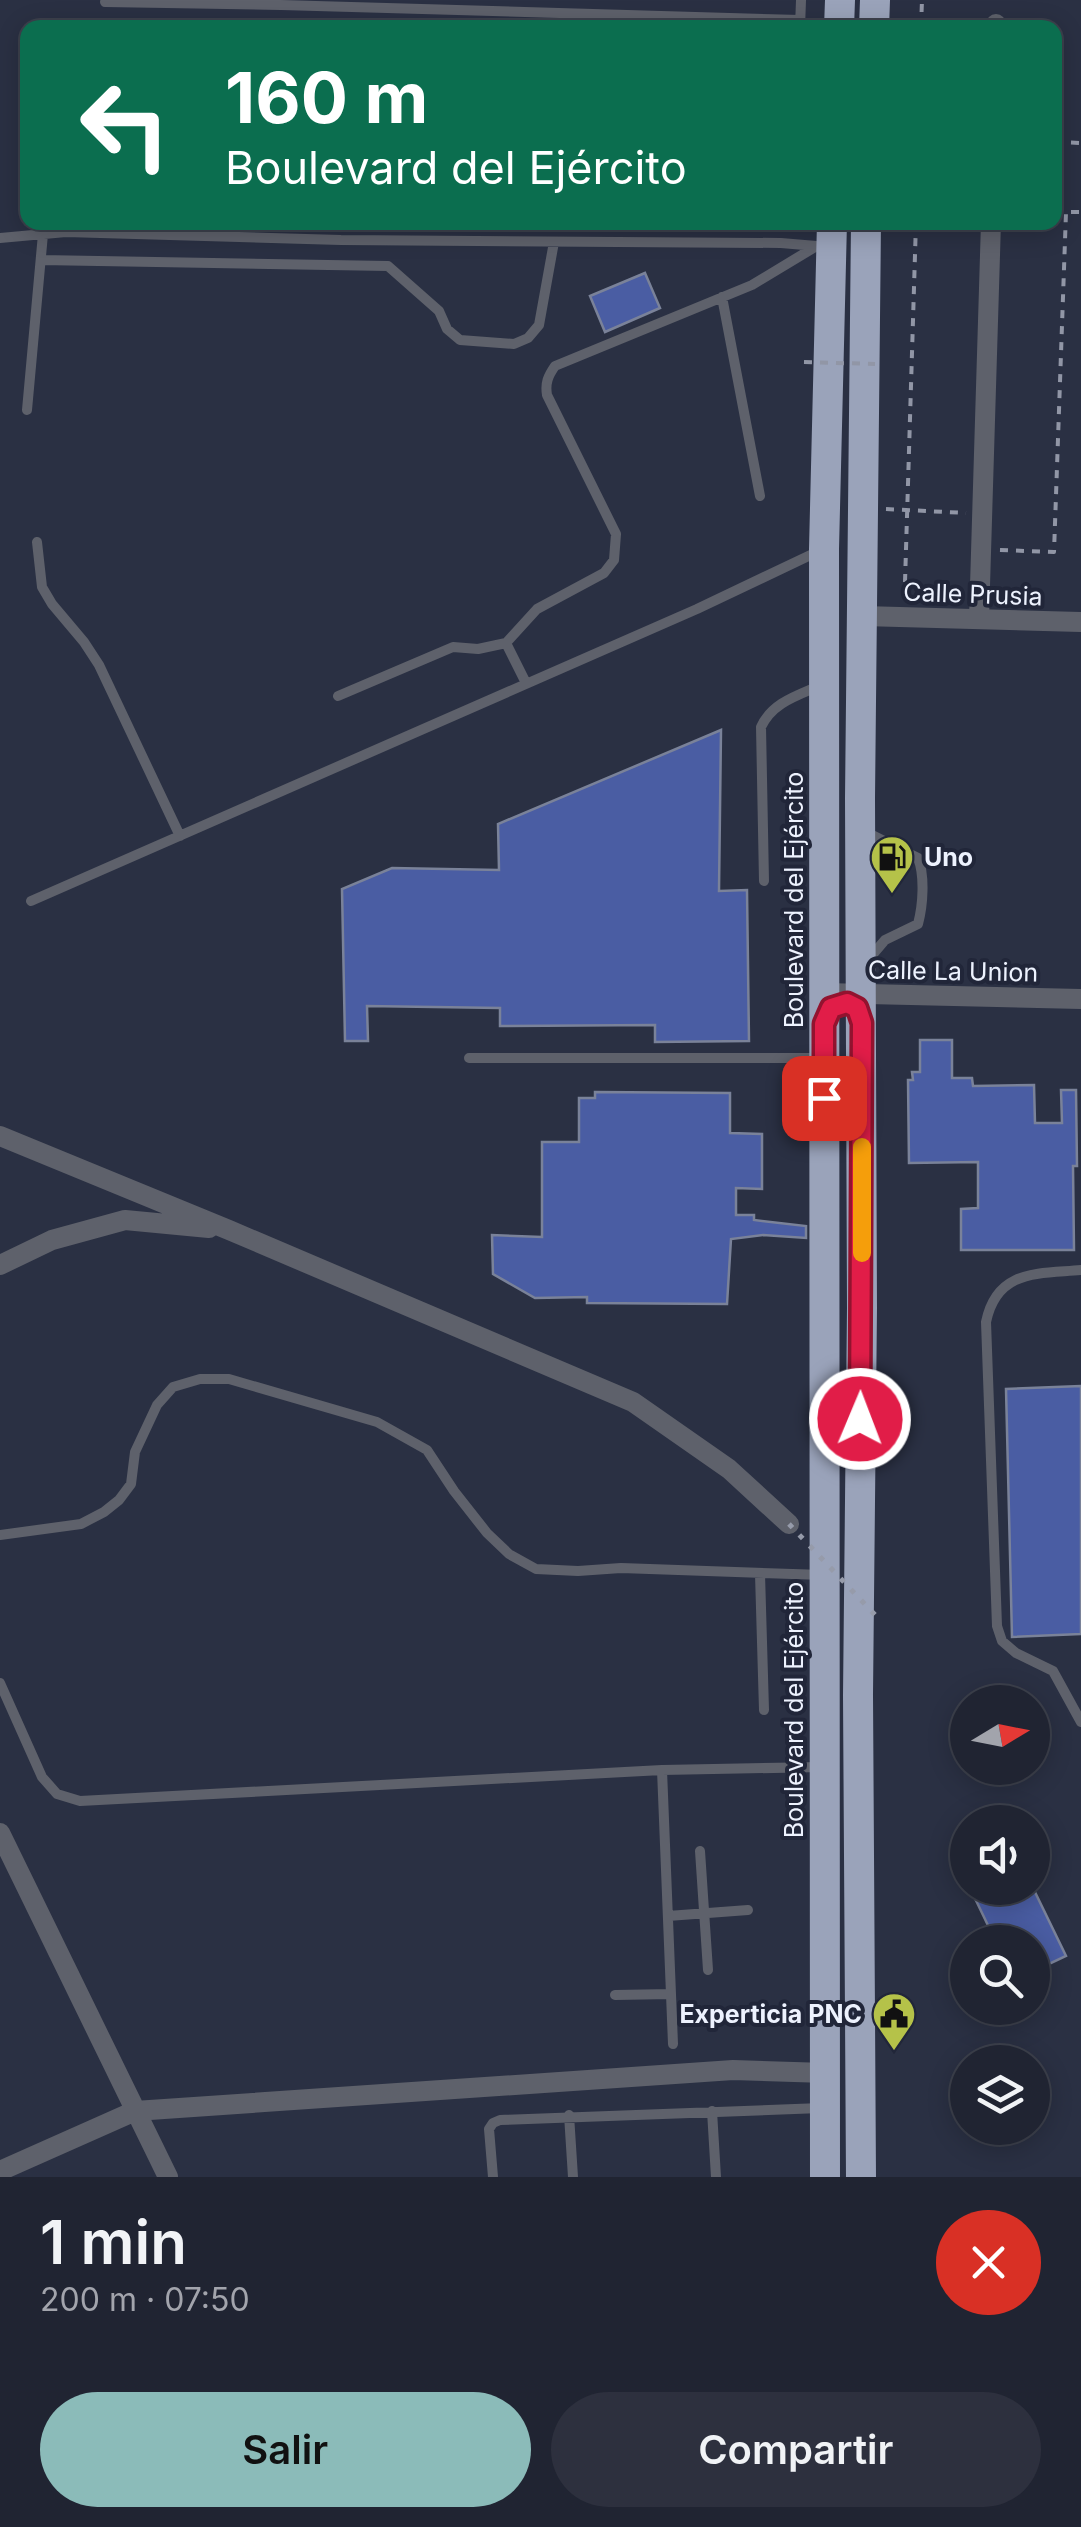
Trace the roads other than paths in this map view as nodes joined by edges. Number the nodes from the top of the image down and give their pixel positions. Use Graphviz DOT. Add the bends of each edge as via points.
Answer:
graph roads {
  1 [pos="105,2"];
  2 [pos="242,2"];
  3 [pos="281,2"];
  4 [pos="706,20"];
  5 [pos="866,230"];
  6 [pos="991,230"];
  7 [pos="43,234"];
  8 [pos="0,238"];
  9 [pos="826,239"];
  10 [pos="554,242"];
  11 [pos="40,260"];
  12 [pos="722,297"];
  13 [pos="27,410"];
  14 [pos="760,496"];
  15 [pos="37,542"];
  16 [pos="824,549"];
  17 [pos="863,616"];
  18 [pos="979,619"];
  19 [pos="1081,622"];
  20 [pos="506,643"];
  21 [pos="526,683"];
  22 [pos="824,684"];
  23 [pos="338,696"];
  24 [pos="872,835"];
  25 [pos="180,836"];
  26 [pos="764,881"];
  27 [pos="31,900"];
  28 [pos="824,909"];
  29 [pos="861,912"];
  30 [pos="824,994"];
  31 [pos="861,995"];
  32 [pos="1081,998"];
  33 [pos="824,1024"];
  34 [pos="469,1058"];
  35 [pos="824,1058"];
  36 [pos="0,1136"];
  37 [pos="230,1230"];
  38 [pos="0,1266"];
  39 [pos="1081,1270"];
  40 [pos="789,1524"];
  41 [pos="0,1535"];
  42 [pos="760,1574"];
  43 [pos="824,1576"];
  44 [pos="0,1683"];
  45 [pos="764,1710"];
  46 [pos="1081,1722"];
  47 [pos="823,1767"];
  48 [pos="662,1770"];
  49 [pos="0,1834"];
  50 [pos="700,1851"];
  51 [pos="748,1910"];
  52 [pos="704,1913"];
  53 [pos="668,1916"];
  54 [pos="824,1930"];
  55 [pos="859,1930"];
  56 [pos="708,1970"];
  57 [pos="671,1994"];
  58 [pos="615,1995"];
  59 [pos="826,2012"];
  60 [pos="860,2014"];
  61 [pos="673,2044"];
  62 [pos="826,2073"];
  63 [pos="826,2108"];
  64 [pos="136,2110"];
  65 [pos="712,2111"];
  66 [pos="569,2116"];
  67 [pos="0,2171"];
  68 [pos="168,2177"];
  69 [pos="493,2177"];
  70 [pos="572,2177"];
  71 [pos="716,2177"];
  72 [pos="825,2177"];
  73 [pos="861,2177"];
  1 -- 2 [label="lane"];
  2 -- 3 [label="lane"];
  3 -- 4 [label="lane"];
  5 -- 17 [label="highway"];
  6 -- 18 [label="street"];
  7 -- 8 [label="lane"];
  7 -- 10 [label="lane"];
  7 -- 11 [label="lane"];
  9 -- 10 [label="lane"];
  9 -- 12 [label="lane"];
  9 -- 16 [label="highway, Boulevard del Ejército"];
  10 -- 11 [label="lane" via="538,325 514,344 460,340 439,311 388,266"];
  11 -- 13 [label="lane"];
  12 -- 14 [label="lane"];
  12 -- 20 [label="lane" via="555,366 550,374 547,395 617,548 604,572 538,609"];
  15 -- 25 [label="lane" via="42,588 98,665"];
  16 -- 21 [label="lane"];
  16 -- 22 [label="highway, Boulevard del Ejército"];
  17 -- 18 [label="street, Calle Prusia"];
  17 -- 29 [label="highway"];
  18 -- 19 [label="street, Calle Prusia"];
  20 -- 21 [label="lane"];
  20 -- 23 [label="lane" via="452,647"];
  21 -- 25 [label="lane"];
  22 -- 26 [label="lane" via="783,702 761,727"];
  22 -- 28 [label="highway, Boulevard del Ejército"];
  24 -- 31 [label="lane" via="918,858 921,914 918,924 885,940"];
  25 -- 27 [label="lane"];
  28 -- 29 [label="highway" via="837,926 851,924"];
  28 -- 30 [label="highway, Boulevard del Ejército"];
  29 -- 31 [label="highway"];
  30 -- 31 [label="street, Calle La Union"];
  30 -- 33 [label="highway, Boulevard del Ejército"];
  31 -- 32 [label="street, Calle La Union"];
  31 -- 33 [label="highway" via="857,1008 831,1008"];
  31 -- 55 [label="highway"];
  33 -- 35 [label="highway, Boulevard del Ejército"];
  34 -- 35 [label="lane"];
  35 -- 43 [label="highway, Boulevard del Ejército"];
  36 -- 37 [label="street"];
  37 -- 38 [label="street" via="124,1220 52,1240"];
  37 -- 40 [label="street" via="633,1402 730,1469"];
  39 -- 46 [label="lane" via="1014,1279 1000,1289 986,1322 996,1626 1016,1653 1053,1670"];
  41 -- 42 [label="lane" via="81,1524 104,1512 131,1484 135,1452 173,1387 229,1378 399,1432 427,1450 508,1554 536,1569"];
  42 -- 43 [label="lane"];
  42 -- 45 [label="lane"];
  43 -- 47 [label="highway, Boulevard del Ejército"];
  44 -- 48 [label="lane" via="42,1776 57,1794 80,1802"];
  47 -- 48 [label="lane"];
  47 -- 54 [label="highway, Boulevard del Ejército"];
  48 -- 53 [label="lane"];
  49 -- 64 [label="street"];
  50 -- 52 [label="lane"];
  51 -- 52 [label="lane"];
  52 -- 53 [label="lane"];
  52 -- 56 [label="lane"];
  53 -- 57 [label="lane"];
  54 -- 55 [label="highway" via="839,1944"];
  54 -- 59 [label="highway, Boulevard del Ejército"];
  55 -- 60 [label="highway"];
  57 -- 58 [label="lane"];
  57 -- 61 [label="lane"];
  59 -- 60 [label="highway" via="845,2000"];
  59 -- 62 [label="highway, Boulevard del Ejército"];
  60 -- 73 [label="highway"];
  62 -- 63 [label="highway, Boulevard del Ejército"];
  62 -- 64 [label="street" via="733,2070"];
  63 -- 65 [label="lane"];
  63 -- 72 [label="highway, Boulevard del Ejército"];
  64 -- 67 [label="street"];
  64 -- 68 [label="street"];
  65 -- 66 [label="lane"];
  65 -- 71 [label="lane"];
  66 -- 69 [label="lane" via="493,2123"];
  66 -- 70 [label="lane"];
}
